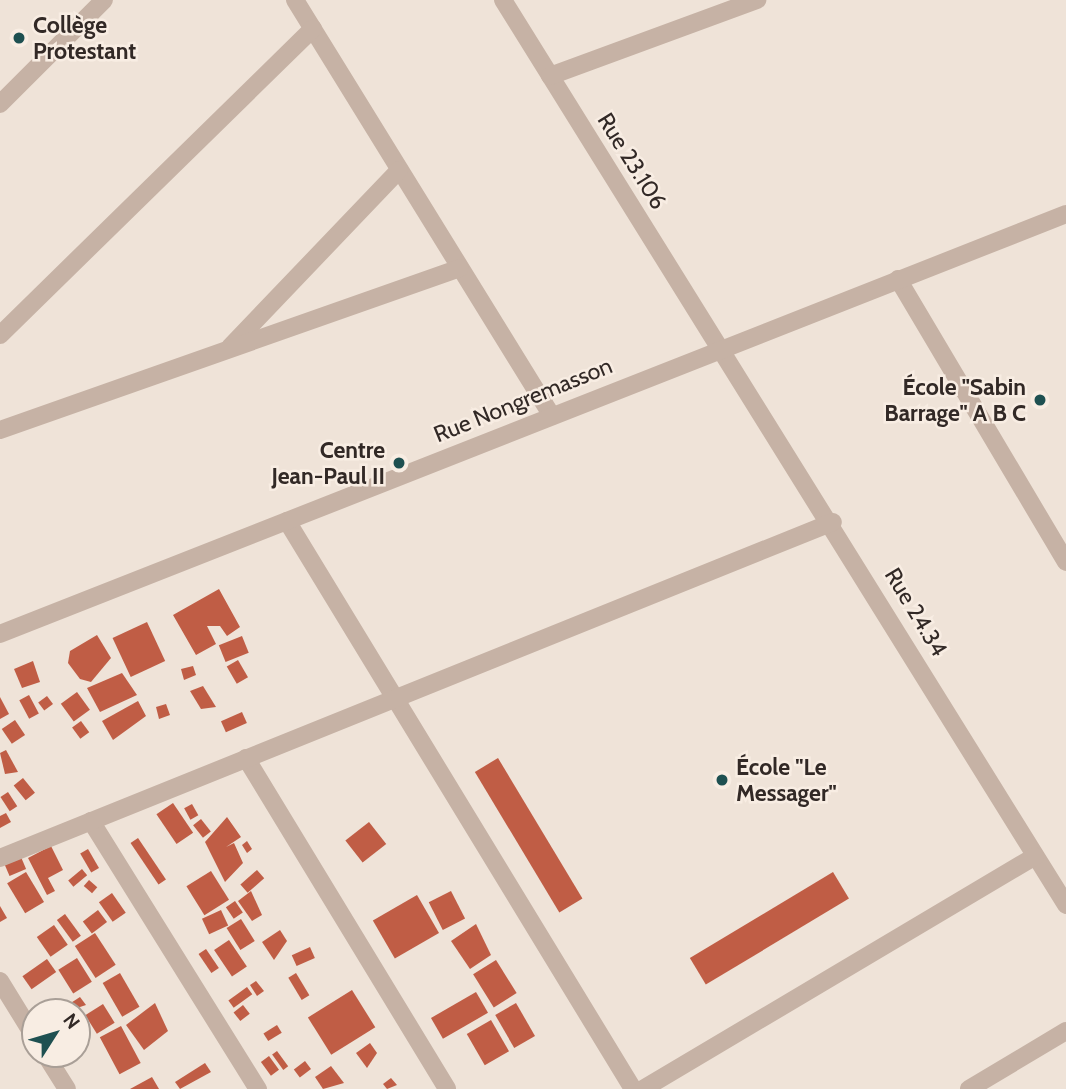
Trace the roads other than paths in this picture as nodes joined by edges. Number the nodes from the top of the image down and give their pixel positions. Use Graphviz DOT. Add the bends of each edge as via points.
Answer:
graph roads {
  1 [pos="104,0"];
  2 [pos="295,0"];
  3 [pos="503,0"];
  4 [pos="757,0"];
  5 [pos="732,5"];
  6 [pos="313,28"];
  7 [pos="550,76"];
  8 [pos="0,104"];
  9 [pos="399,170"];
  10 [pos="1066,214"];
  11 [pos="459,268"];
  12 [pos="898,279"];
  13 [pos="0,334"];
  14 [pos="719,348"];
  15 [pos="229,349"];
  16 [pos="550,413"];
  17 [pos="1,428"];
  18 [pos="287,521"];
  19 [pos="833,522"];
  20 [pos="1066,562"];
  21 [pos="0,634"];
  22 [pos="395,698"];
  23 [pos="246,758"];
  24 [pos="91,821"];
  25 [pos="1035,856"];
  26 [pos="0,858"];
  27 [pos="1066,905"];
  28 [pos="0,981"];
  29 [pos="21,1015"];
  30 [pos="1066,1031"];
  31 [pos="53,1068"];
  32 [pos="66,1089"];
  33 [pos="258,1089"];
  34 [pos="447,1089"];
  35 [pos="633,1089"];
  36 [pos="643,1089"];
  37 [pos="969,1089"];
  1 -- 8 [label="street"];
  2 -- 6 [label="street"];
  3 -- 7 [label="street, Rue 23.106"];
  4 -- 5 [label="street"];
  5 -- 7 [label="street"];
  6 -- 9 [label="street"];
  6 -- 13 [label="street"];
  7 -- 14 [label="street, Rue 23.106"];
  9 -- 11 [label="street"];
  9 -- 15 [label="street"];
  10 -- 12 [label="street, Rue Nongremasson"];
  11 -- 15 [label="street"];
  11 -- 16 [label="street"];
  12 -- 14 [label="street, Rue Nongremasson"];
  12 -- 20 [label="street"];
  14 -- 16 [label="street, Rue Nongremasson"];
  14 -- 19 [label="street, Rue 24.34"];
  15 -- 17 [label="street"];
  16 -- 18 [label="street, Rue Nongremasson"];
  18 -- 21 [label="street, Rue Nongremasson"];
  18 -- 22 [label="street"];
  19 -- 22 [label="street"];
  19 -- 25 [label="street, Rue 24.34"];
  22 -- 23 [label="street"];
  22 -- 35 [label="street"];
  23 -- 24 [label="street"];
  23 -- 34 [label="street"];
  24 -- 26 [label="street"];
  24 -- 33 [label="street"];
  25 -- 27 [label="street, Rue 24.34"];
  25 -- 36 [label="street"];
  28 -- 29 [label="street"];
  30 -- 37 [label="street"];
  31 -- 32 [label="street"];
}
